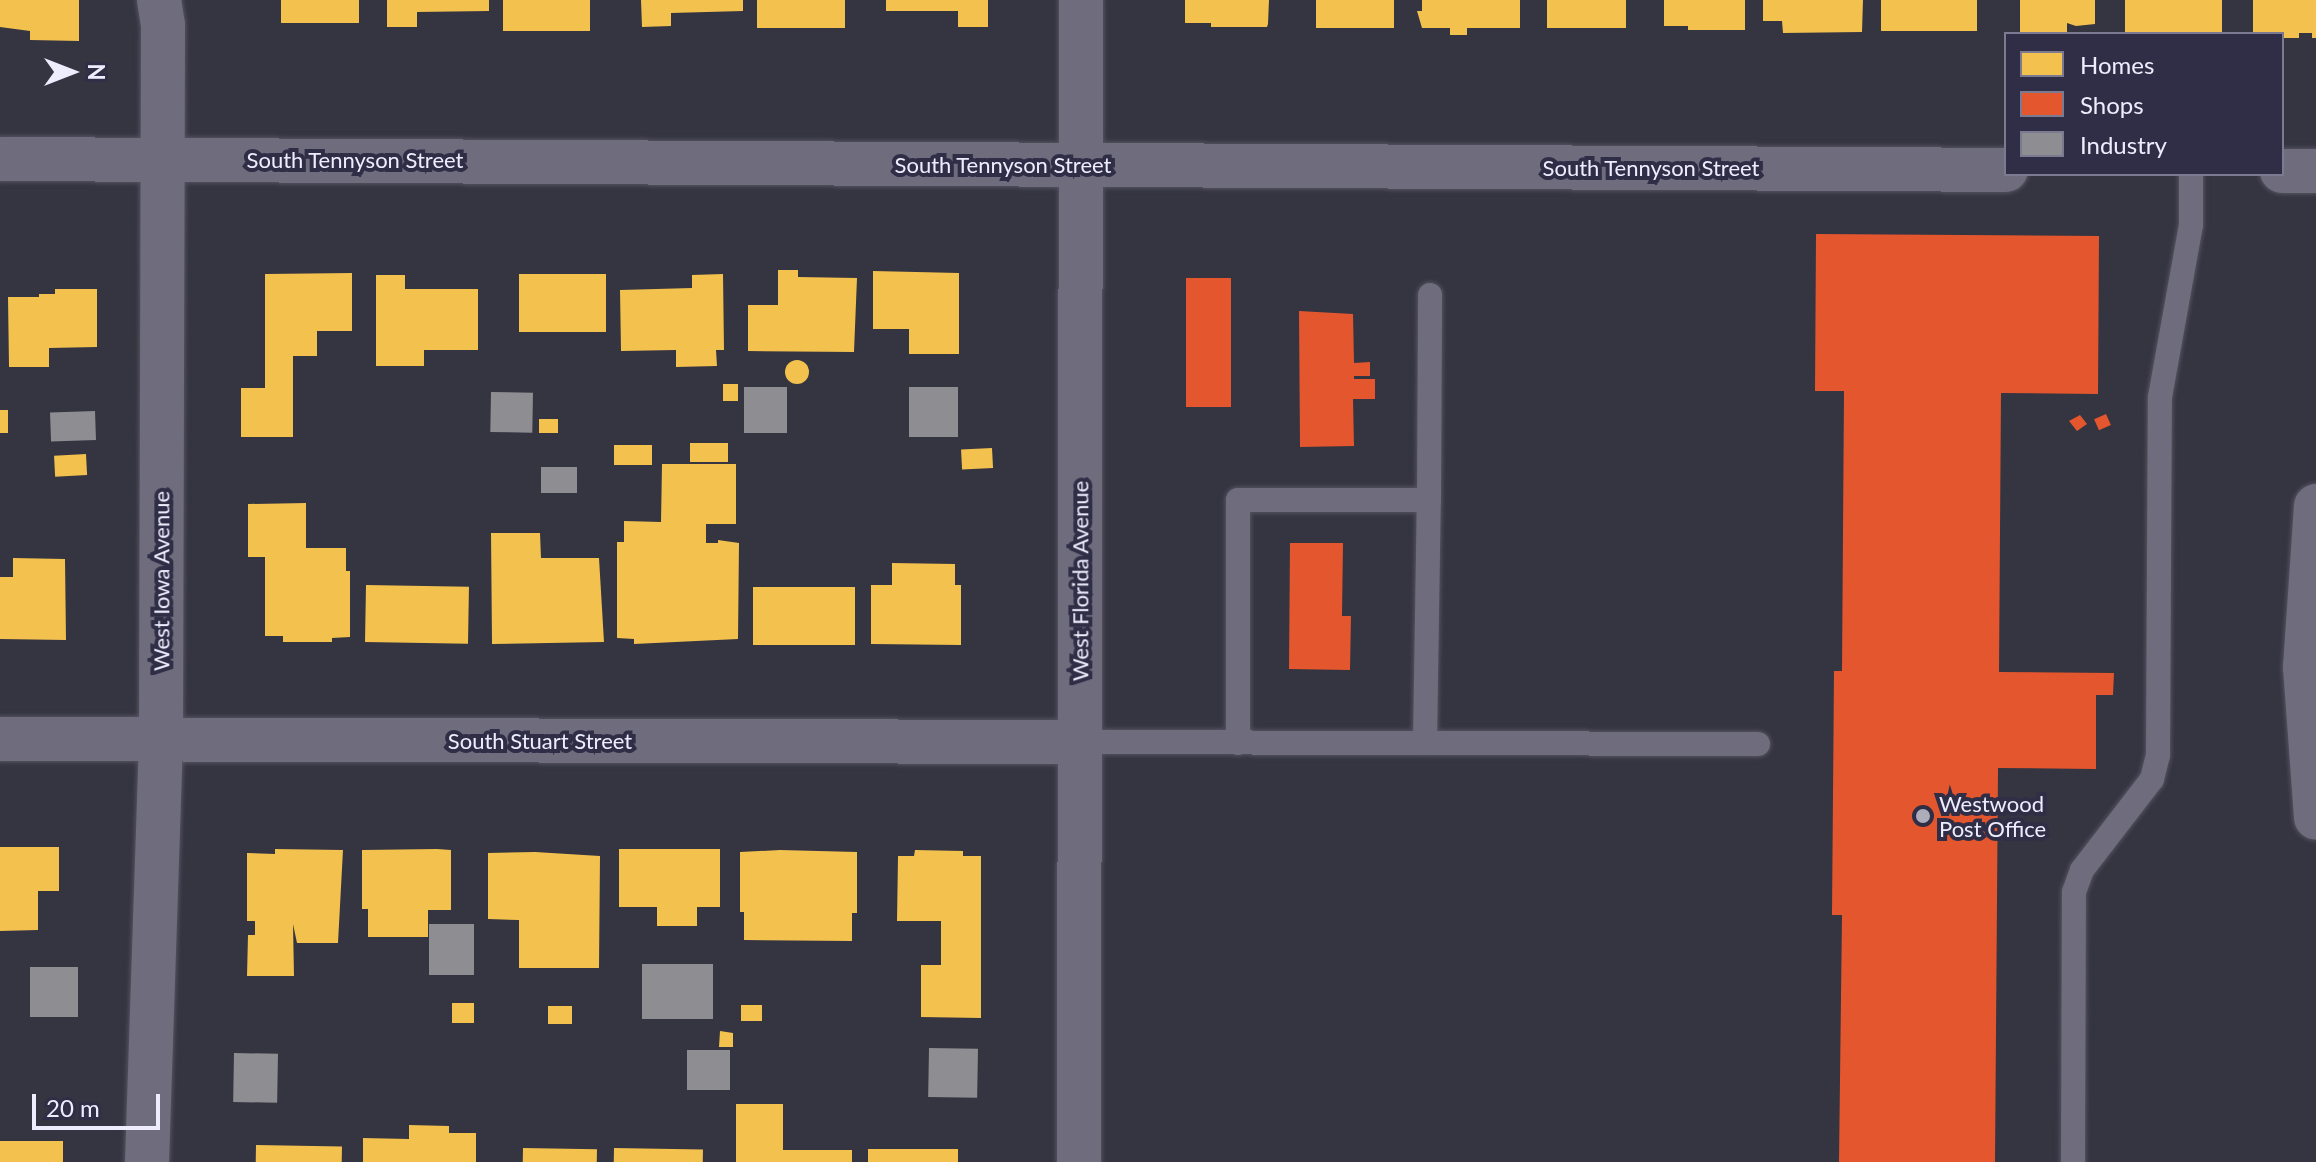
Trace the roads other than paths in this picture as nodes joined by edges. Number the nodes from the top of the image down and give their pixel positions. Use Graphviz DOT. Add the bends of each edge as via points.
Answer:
graph roads {
  1 [pos="159,0"];
  2 [pos="1081,0"];
  3 [pos="0,159"];
  4 [pos="161,159"];
  5 [pos="1081,166"];
  6 [pos="2004,170"];
  7 [pos="2284,171"];
  8 [pos="2316,171"];
  9 [pos="2191,176"];
  10 [pos="1430,295"];
  11 [pos="1429,500"];
  12 [pos="2316,506"];
  13 [pos="2311,668"];
  14 [pos="0,739"];
  15 [pos="161,740"];
  16 [pos="1080,742"];
  17 [pos="1238,743"];
  18 [pos="1425,743"];
  19 [pos="1758,744"];
  20 [pos="2316,818"];
  21 [pos="147,1162"];
  22 [pos="1079,1162"];
  23 [pos="2073,1162"];
  1 -- 4 [label="street, West Iowa Avenue"];
  2 -- 5 [label="street, West Florida Avenue"];
  3 -- 4 [label="street, South Tennyson Street"];
  4 -- 5 [label="street, South Tennyson Street"];
  4 -- 15 [label="street, West Iowa Avenue"];
  5 -- 6 [label="street, South Tennyson Street"];
  5 -- 16 [label="street, West Florida Avenue"];
  7 -- 8 [label="street"];
  9 -- 23 [label="lane" via="2191,225 2160,397 2158,755 2152,779 2082,870 2074,892"];
  10 -- 11 [label="lane"];
  11 -- 17 [label="lane" via="1238,500"];
  11 -- 18 [label="lane"];
  12 -- 13 [label="street"];
  13 -- 20 [label="street"];
  14 -- 15 [label="street, South Stuart Street"];
  15 -- 16 [label="street, South Stuart Street"];
  15 -- 21 [label="street, West Iowa Avenue"];
  16 -- 17 [label="lane"];
  16 -- 22 [label="street, West Florida Avenue"];
  17 -- 18 [label="lane"];
  18 -- 19 [label="lane"];
}
